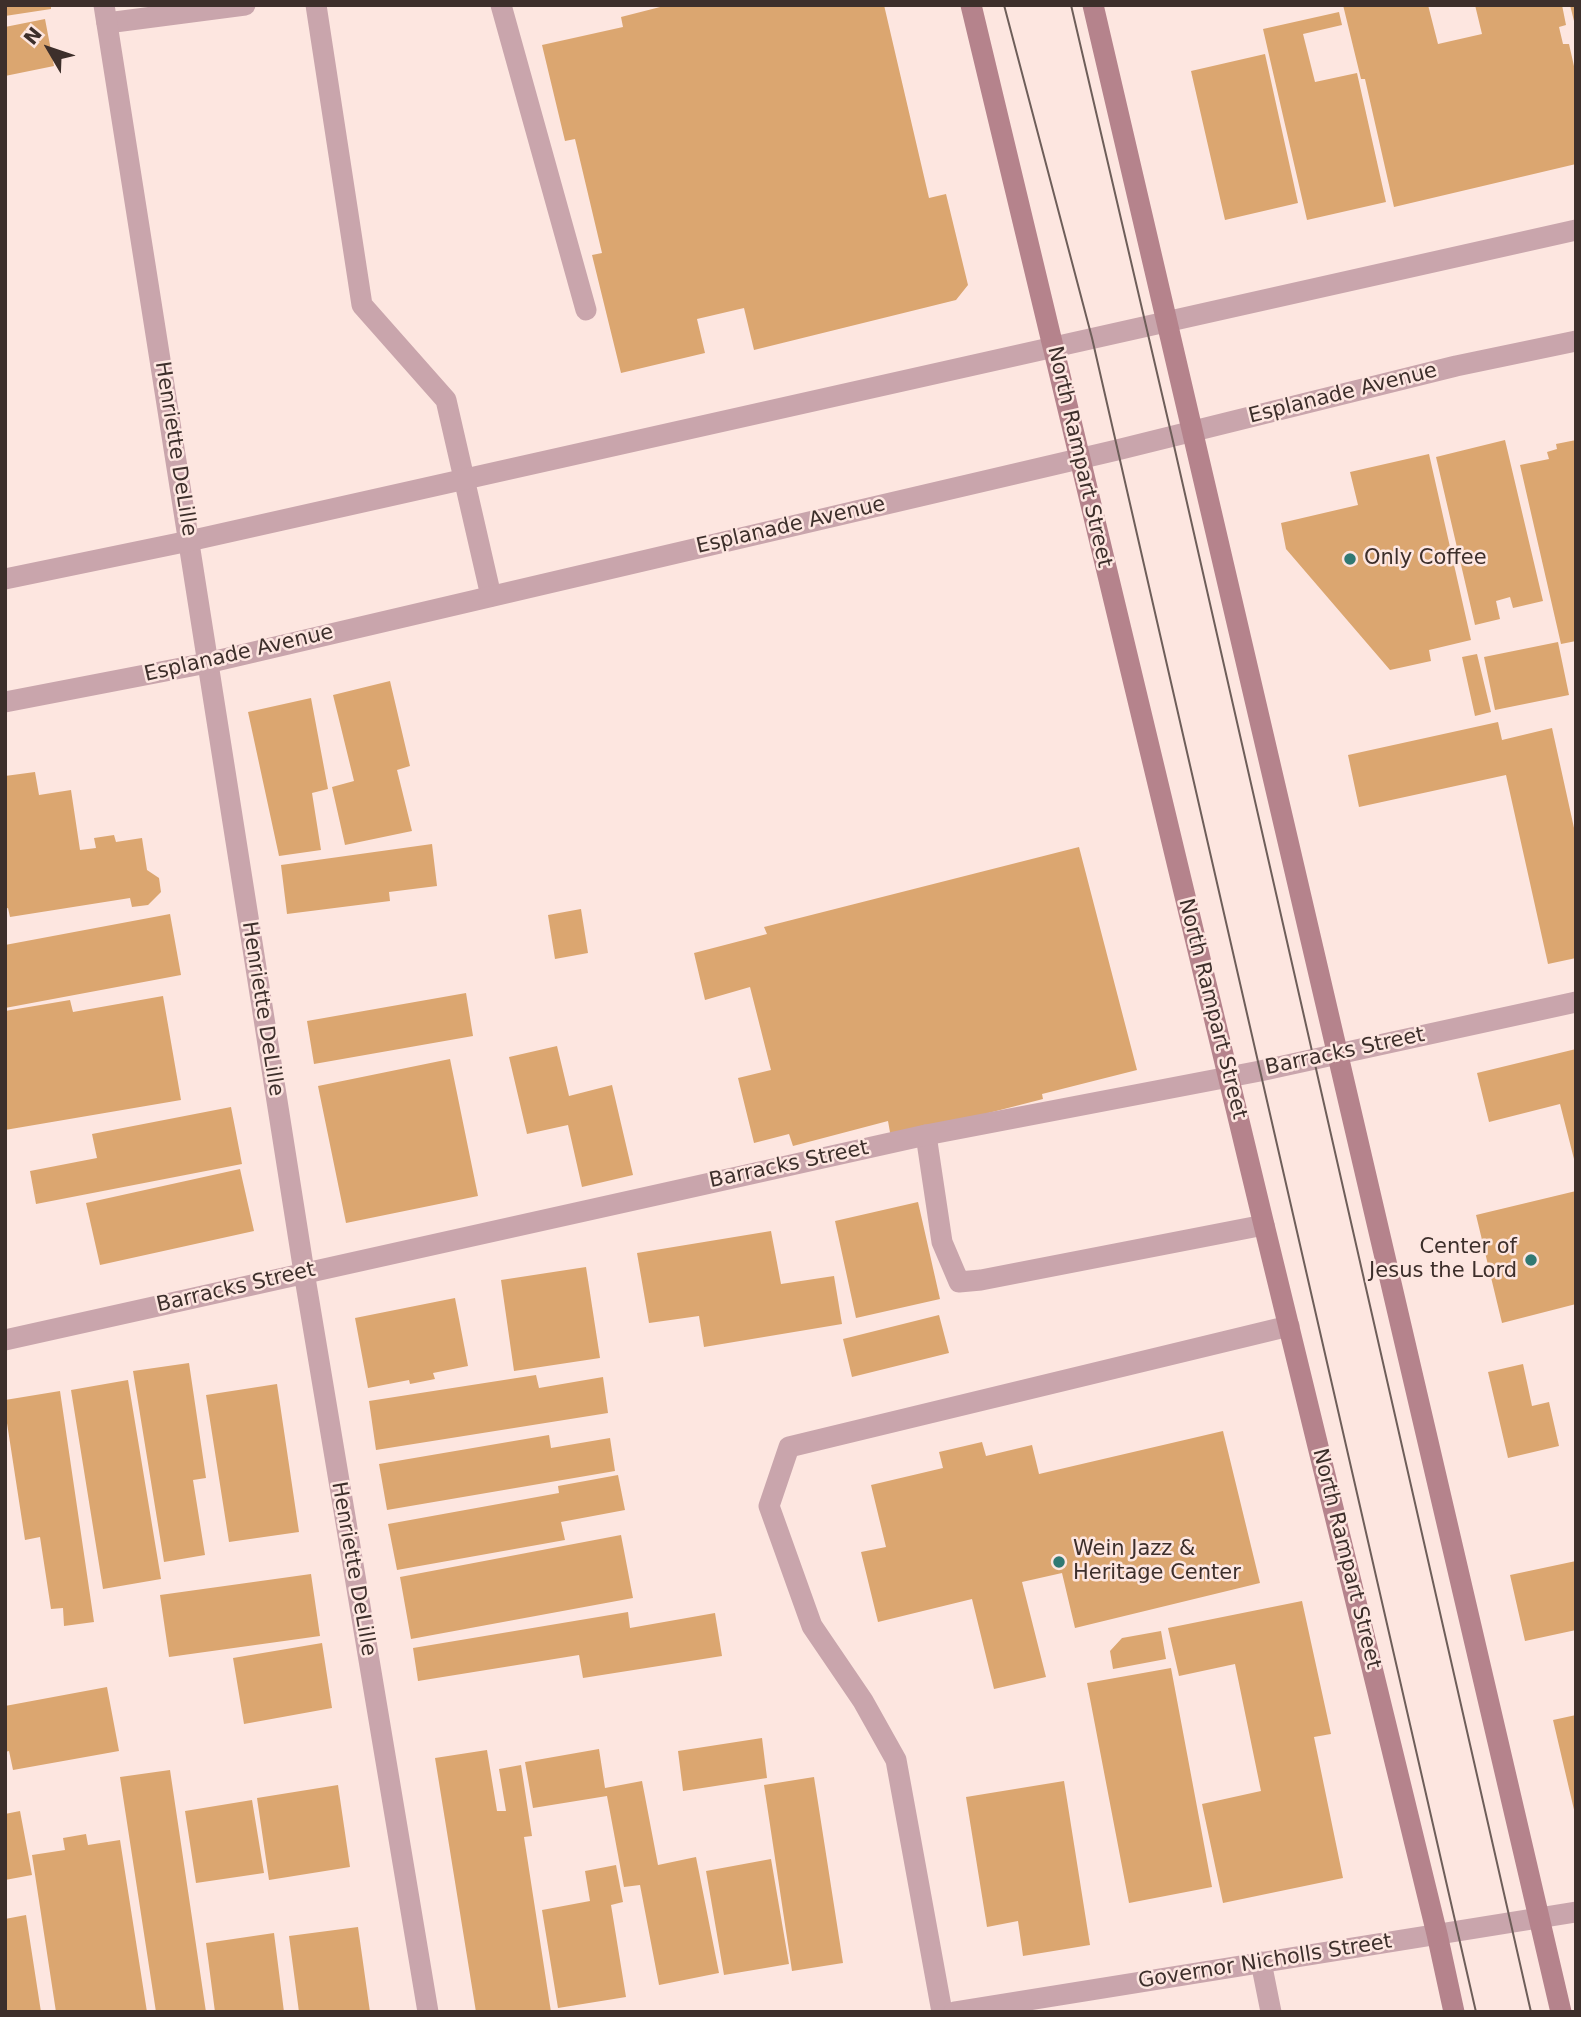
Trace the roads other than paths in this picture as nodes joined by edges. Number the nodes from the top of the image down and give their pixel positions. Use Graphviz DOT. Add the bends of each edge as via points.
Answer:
graph roads {
  1 [pos="245,5"];
  2 [pos="316,5"];
  3 [pos="501,5"];
  4 [pos="971,5"];
  5 [pos="1093,5"];
  6 [pos="106,14"];
  7 [pos="1576,230"];
  8 [pos="586,310"];
  9 [pos="1167,321"];
  10 [pos="1576,341"];
  11 [pos="1054,347"];
  12 [pos="1192,431"];
  13 [pos="1079,459"];
  14 [pos="463,480"];
  15 [pos="189,541"];
  16 [pos="5,579"];
  17 [pos="491,596"];
  18 [pos="207,663"];
  19 [pos="5,702"];
  20 [pos="1576,1002"];
  21 [pos="1338,1054"];
  22 [pos="1228,1076"];
  23 [pos="926,1135"];
  24 [pos="1264,1225"];
  25 [pos="304,1272"];
  26 [pos="1290,1326"];
  27 [pos="5,1340"];
  28 [pos="1576,1912"];
  29 [pos="1539,1919"];
  30 [pos="1437,1934"];
  31 [pos="1261,1962"];
  32 [pos="428,2012"];
  33 [pos="942,2012"];
  34 [pos="954,2012"];
  35 [pos="1271,2012"];
  36 [pos="1454,2012"];
  37 [pos="1561,2012"];
  1 -- 6 [label="street"];
  2 -- 14 [label="street" via="362,305 446,400"];
  3 -- 8 [label="street"];
  4 -- 11 [label="main road, North Rampart Street"];
  5 -- 9 [label="main road"];
  6 -- 15 [label="street, Henriette DeLille"];
  7 -- 9 [label="street"];
  9 -- 11 [label="street"];
  9 -- 12 [label="main road"];
  10 -- 12 [label="street, Esplanade Avenue"];
  11 -- 13 [label="main road, North Rampart Street"];
  11 -- 14 [label="street"];
  12 -- 13 [label="street, Esplanade Avenue"];
  12 -- 21 [label="main road"];
  13 -- 17 [label="street, Esplanade Avenue"];
  13 -- 22 [label="main road, North Rampart Street"];
  14 -- 15 [label="street"];
  14 -- 17 [label="street"];
  15 -- 16 [label="street"];
  15 -- 18 [label="street, Henriette DeLille"];
  17 -- 18 [label="street, Esplanade Avenue"];
  18 -- 19 [label="street, Esplanade Avenue"];
  18 -- 25 [label="street, Henriette DeLille"];
  20 -- 21 [label="street, Barracks Street"];
  21 -- 22 [label="street, Barracks Street"];
  21 -- 29 [label="main road"];
  22 -- 23 [label="street, Barracks Street"];
  22 -- 24 [label="main road, North Rampart Street"];
  23 -- 24 [label="street" via="942,1242 960,1282"];
  23 -- 25 [label="street, Barracks Street"];
  24 -- 26 [label="main road, North Rampart Street"];
  25 -- 27 [label="street, Barracks Street"];
  25 -- 32 [label="street, Henriette DeLille"];
  26 -- 30 [label="main road, North Rampart Street"];
  26 -- 33 [label="street" via="789,1447 769,1506 812,1626 896,1760"];
  28 -- 29 [label="street, Governor Nicholls Street"];
  29 -- 30 [label="street, Governor Nicholls Street"];
  29 -- 37 [label="main road"];
  30 -- 31 [label="street, Governor Nicholls Street"];
  30 -- 36 [label="main road, North Rampart Street"];
  31 -- 34 [label="street, Governor Nicholls Street"];
  31 -- 35 [label="street"];
}
